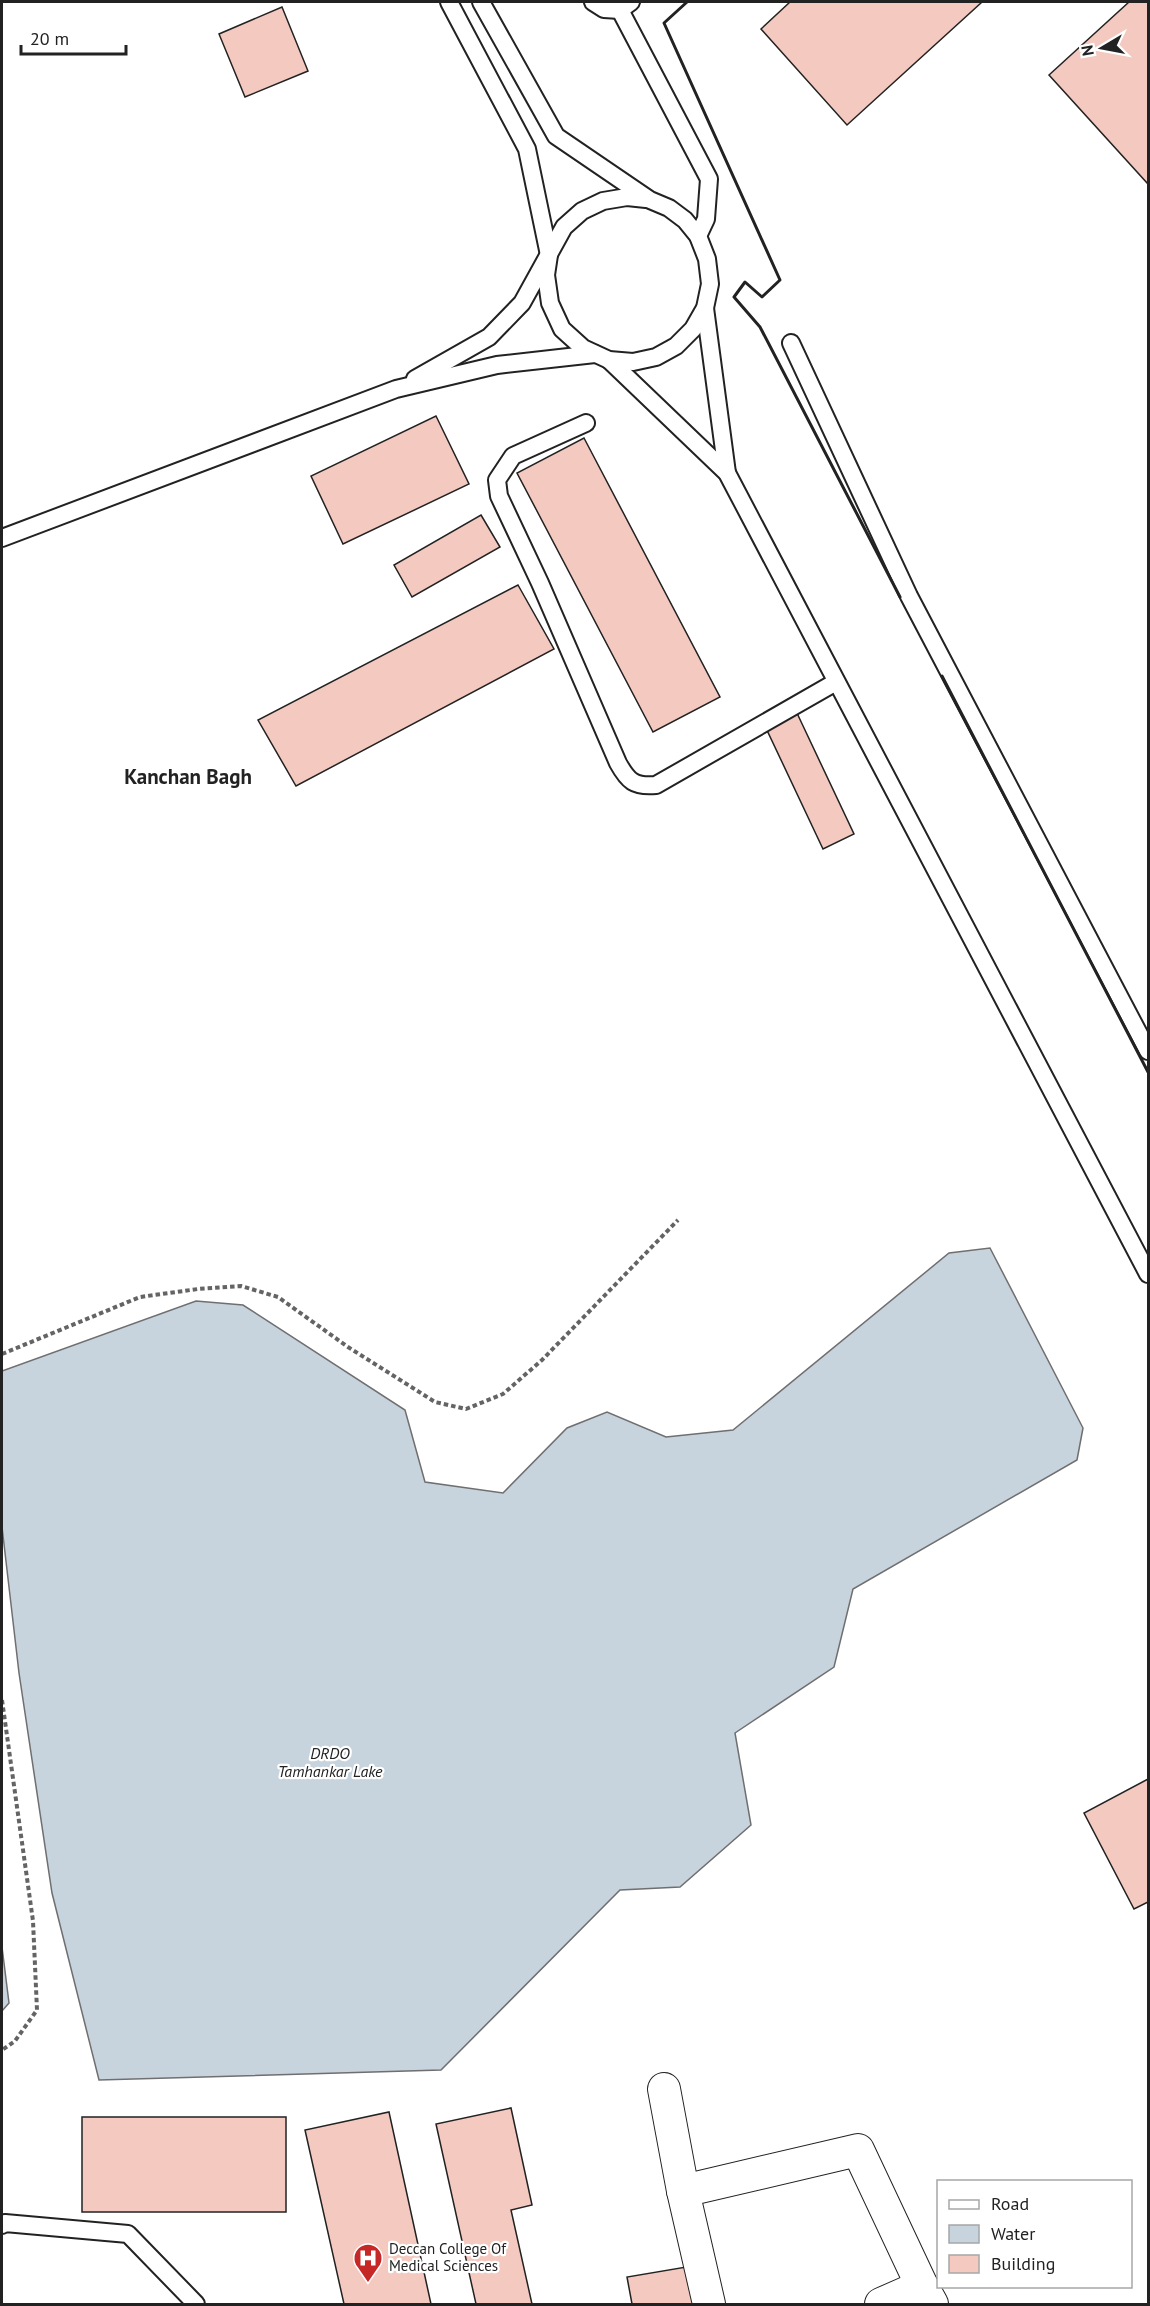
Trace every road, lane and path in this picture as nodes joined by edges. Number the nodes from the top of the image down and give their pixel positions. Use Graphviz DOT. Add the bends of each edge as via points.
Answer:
graph roads {
  1 [pos="449,2"];
  2 [pos="481,2"];
  3 [pos="593,2"];
  4 [pos="625,6"];
  5 [pos="650,200"];
  6 [pos="698,236"];
  7 [pos="549,255"];
  8 [pos="705,308"];
  9 [pos="791,343"];
  10 [pos="602,357"];
  11 [pos="396,389"];
  12 [pos="586,423"];
  13 [pos="727,473"];
  14 [pos="2,538"];
  15 [pos="836,682"];
  16 [pos="1149,1051"];
  17 [pos="678,1220"];
  18 [pos="1149,1274"];
  19 [pos="2,1354"];
  20 [pos="2,1700"];
  21 [pos="2,2050"];
  22 [pos="664,2089"];
  23 [pos="683,2191"];
  24 [pos="2,2225"];
  25 [pos="927,2295"];
  26 [pos="196,2304"];
  27 [pos="710,2304"];
  28 [pos="881,2304"];
  1 -- 7 [label="lane" via="527,149"];
  2 -- 5 [label="lane" via="556,136"];
  3 -- 4 [label="lane" via="604,9"];
  4 -- 6 [label="lane" via="708,179 706,219"];
  5 -- 6 [label="lane" via="669,208"];
  5 -- 7 [label="lane" via="627,197 603,201 582,211 564,227"];
  6 -- 8 [label="lane" via="707,259 710,284"];
  7 -- 10 [label="lane" via="546,275 550,303 562,329 583,348"];
  7 -- 11 [label="lane" via="522,303 489,337"];
  8 -- 10 [label="lane" via="693,329 676,346 656,357 633,362"];
  8 -- 13 [label="lane"];
  9 -- 16 [label="lane" via="909,596"];
  10 -- 11 [label="lane" via="497,365"];
  10 -- 13 [label="lane"];
  11 -- 14 [label="lane"];
  12 -- 15 [label="lane" via="513,456 497,480 499,496 627,778 642,786 656,784"];
  13 -- 15 [label="lane"];
  15 -- 18 [label="lane"];
  17 -- 19 [label="path" via="542,1360 503,1394 466,1409 435,1402 278,1297 241,1286 140,1297"];
  20 -- 21 [label="path" via="33,1921 37,2010 15,2041"];
  22 -- 23 [label="street"];
  23 -- 25 [label="street" via="858,2150"];
  23 -- 27 [label="street"];
  24 -- 26 [label="lane" via="128,2234"];
  25 -- 28 [label="street"];
}
